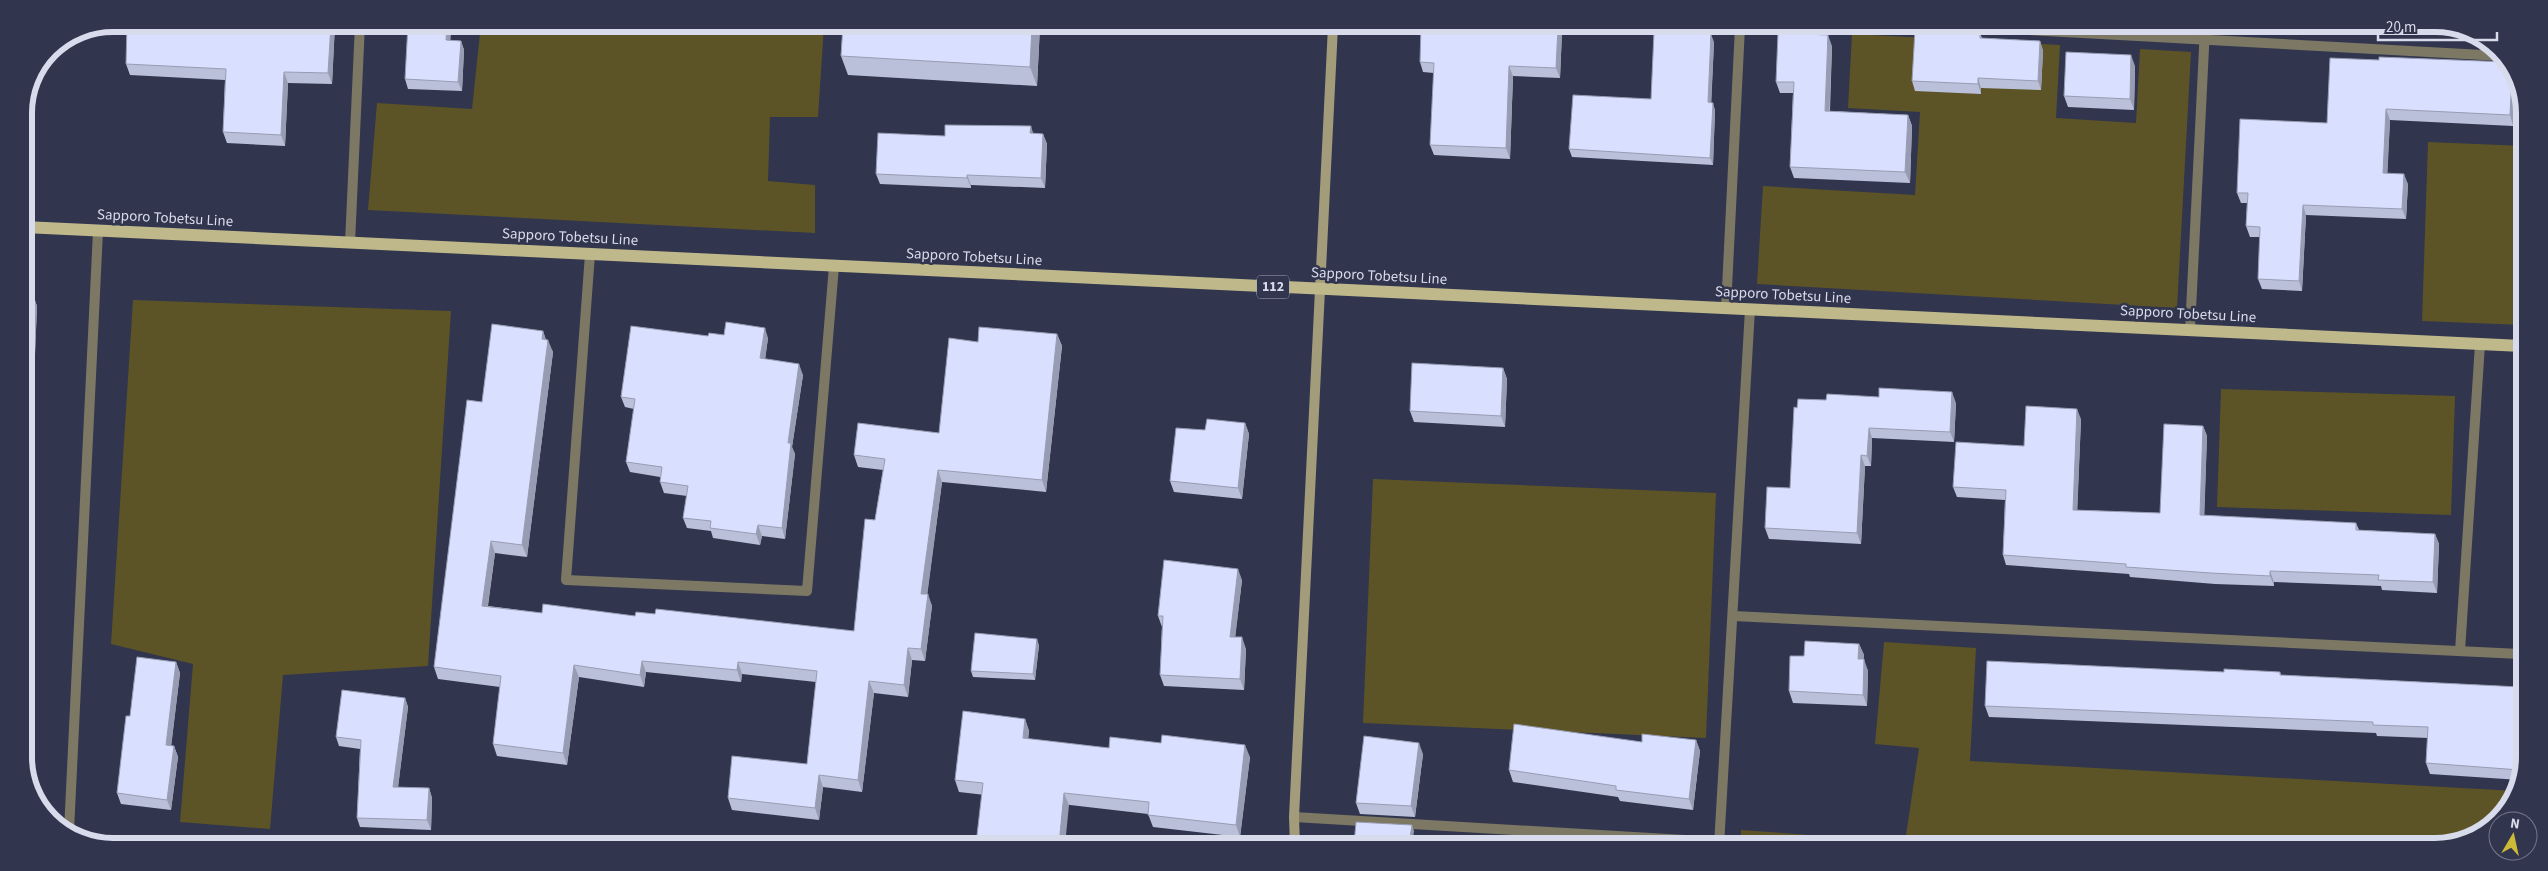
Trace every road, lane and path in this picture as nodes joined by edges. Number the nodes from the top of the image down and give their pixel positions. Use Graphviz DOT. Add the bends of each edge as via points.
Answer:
graph roads {
  1 [pos="360,32"];
  2 [pos="1333,32"];
  3 [pos="1740,32"];
  4 [pos="2070,32"];
  5 [pos="2204,32"];
  6 [pos="2204,39"];
  7 [pos="2491,55"];
  8 [pos="32,227"];
  9 [pos="98,231"];
  10 [pos="350,243"];
  11 [pos="590,254"];
  12 [pos="834,266"];
  13 [pos="1320,289"];
  14 [pos="1726,308"];
  15 [pos="1750,309"];
  16 [pos="2190,330"];
  17 [pos="2480,344"];
  18 [pos="2515,346"];
  19 [pos="1733,616"];
  20 [pos="2460,651"];
  21 [pos="2516,654"];
  22 [pos="1294,818"];
  23 [pos="69,825"];
  24 [pos="1295,838"];
  25 [pos="1621,838"];
  26 [pos="1719,838"];
  1 -- 10 [label="street"];
  2 -- 13 [label="street"];
  3 -- 14 [label="street"];
  4 -- 6 [label="street"];
  5 -- 6 [label="street"];
  6 -- 7 [label="street"];
  6 -- 16 [label="street"];
  8 -- 9 [label="main road, Sapporo Tobetsu Line / 112"];
  9 -- 10 [label="main road, Sapporo Tobetsu Line / 112"];
  9 -- 23 [label="street"];
  10 -- 11 [label="main road, Sapporo Tobetsu Line / 112"];
  11 -- 12 [label="main road, Sapporo Tobetsu Line / 112"];
  11 -- 12 [label="street" via="566,580 808,591"];
  12 -- 13 [label="main road, Sapporo Tobetsu Line / 112"];
  13 -- 14 [label="main road, Sapporo Tobetsu Line / 112"];
  13 -- 22 [label="street"];
  14 -- 15 [label="main road, Sapporo Tobetsu Line / 112"];
  15 -- 16 [label="main road, Sapporo Tobetsu Line / 112"];
  15 -- 19 [label="street"];
  16 -- 17 [label="main road, Sapporo Tobetsu Line / 112"];
  17 -- 18 [label="main road, Sapporo Tobetsu Line / 112"];
  17 -- 20 [label="street"];
  19 -- 20 [label="street"];
  19 -- 26 [label="street"];
  20 -- 21 [label="street"];
  22 -- 24 [label="street"];
  22 -- 25 [label="street"];
}
